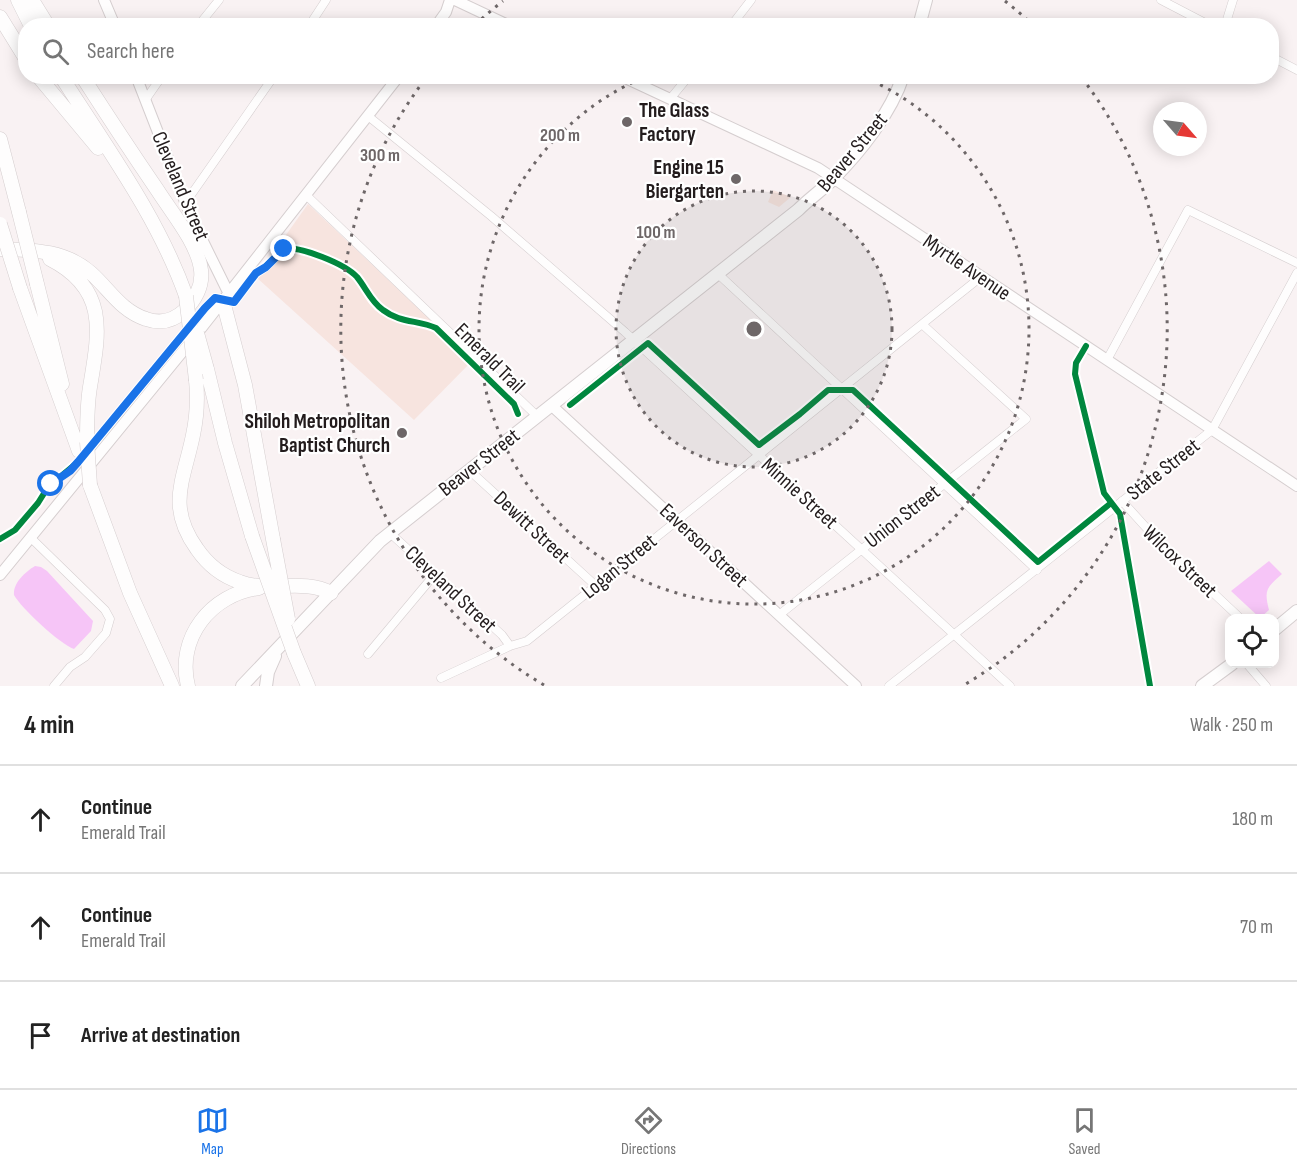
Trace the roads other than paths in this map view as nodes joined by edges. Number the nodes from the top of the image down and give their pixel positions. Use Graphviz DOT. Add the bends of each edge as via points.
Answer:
graph roads {
  1 [pos="18,0"];
  2 [pos="32,0"];
  3 [pos="104,0"];
  4 [pos="219,0"];
  5 [pos="326,0"];
  6 [pos="450,0"];
  7 [pos="455,0"];
  8 [pos="752,0"];
  9 [pos="926,0"];
  10 [pos="1161,0"];
  11 [pos="1233,0"];
  12 [pos="0,17"];
  13 [pos="27,18"];
  14 [pos="43,18"];
  15 [pos="112,18"];
  16 [pos="204,18"];
  17 [pos="314,18"];
  18 [pos="442,18"];
  19 [pos="493,18"];
  20 [pos="737,18"];
  21 [pos="921,18"];
  22 [pos="1196,18"];
  23 [pos="1227,18"];
  24 [pos="18,46"];
  25 [pos="1279,61"];
  26 [pos="1297,70"];
  27 [pos="45,84"];
  28 [pos="67,84"];
  29 [pos="87,84"];
  30 [pos="139,84"];
  31 [pos="156,84"];
  32 [pos="268,84"];
  33 [pos="393,84"];
  34 [pos="638,84"];
  35 [pos="682,84"];
  36 [pos="900,84"];
  37 [pos="146,99"];
  38 [pos="670,99"];
  39 [pos="368,116"];
  40 [pos="0,139"];
  41 [pos="834,178"];
  42 [pos="135,194"];
  43 [pos="306,195"];
  44 [pos="186,202"];
  45 [pos="0,224"];
  46 [pos="0,249"];
  47 [pos="20,250"];
  48 [pos="1297,263"];
  49 [pos="717,273"];
  50 [pos="1297,273"];
  51 [pos="982,276"];
  52 [pos="186,296"];
  53 [pos="226,298"];
  54 [pos="924,325"];
  55 [pos="634,340"];
  56 [pos="1107,360"];
  57 [pos="842,389"];
  58 [pos="551,405"];
  59 [pos="537,416"];
  60 [pos="1212,430"];
  61 [pos="83,447"];
  62 [pos="758,456"];
  63 [pos="469,470"];
  64 [pos="943,484"];
  65 [pos="1297,485"];
  66 [pos="1122,501"];
  67 [pos="677,519"];
  68 [pos="390,533"];
  69 [pos="31,538"];
  70 [pos="861,549"];
  71 [pos="1037,570"];
  72 [pos="435,574"];
  73 [pos="0,575"];
  74 [pos="595,585"];
  75 [pos="279,586"];
  76 [pos="331,593"];
  77 [pos="1297,611"];
  78 [pos="1236,614"];
  79 [pos="779,615"];
  80 [pos="1279,627"];
  81 [pos="953,636"];
  82 [pos="280,646"];
  83 [pos="510,646"];
  84 [pos="294,653"];
  85 [pos="368,654"];
  86 [pos="1225,668"];
  87 [pos="1251,668"];
  88 [pos="441,678"];
  89 [pos="54,686"];
  90 [pos="171,686"];
  91 [pos="188,686"];
  92 [pos="242,686"];
  93 [pos="266,686"];
  94 [pos="308,686"];
  95 [pos="856,686"];
  96 [pos="889,686"];
  97 [pos="1010,686"];
  98 [pos="1202,686"];
  99 [pos="1266,686"];
  1 -- 13 [label="highway"];
  2 -- 14 [label="highway"];
  3 -- 15 [label="street"];
  4 -- 16 [label="street"];
  5 -- 17 [label="street"];
  6 -- 18 [label="street"];
  7 -- 19 [label="street"];
  8 -- 20 [label="street"];
  9 -- 21 [label="main road"];
  10 -- 22 [label="street"];
  11 -- 23 [label="street"];
  12 -- 24 [label="highway"];
  25 -- 26 [label="street"];
  27 -- 42 [label="highway"];
  28 -- 42 [label="highway"];
  29 -- 47 [label="highway" via="188,238 201,267 199,289 177,316 167,321 149,320 125,308 91,273 73,261 52,253"];
  30 -- 37 [label="street, Cleveland Street"];
  31 -- 37 [label="street"];
  32 -- 44 [label="street"];
  33 -- 39 [label="street"];
  34 -- 38 [label="street, Myrtle Avenue"];
  35 -- 38 [label="street"];
  36 -- 41 [label="main road, Beaver Street" via="882,120"];
  37 -- 44 [label="street, Cleveland Street"];
  38 -- 41 [label="street, Myrtle Avenue"];
  39 -- 43 [label="street"];
  39 -- 55 [label="street, Minnie Street" via="492,216"];
  40 -- 61 [label="highway, bridge"];
  41 -- 49 [label="main road, Beaver Street"];
  41 -- 51 [label="street, Myrtle Avenue"];
  42 -- 52 [label="highway" via="168,252"];
  43 -- 53 [label="street"];
  43 -- 59 [label="street"];
  44 -- 53 [label="street, Cleveland Street"];
  45 -- 61 [label="highway, bridge" via="20,288"];
  46 -- 47 [label="highway"];
  47 -- 61 [label="highway" via="46,257 71,272 84,286 95,309 98,335"];
  48 -- 56 [label="street" via="1188,210"];
  49 -- 55 [label="main road, Beaver Street"];
  49 -- 57 [label="street"];
  50 -- 60 [label="street, State Street"];
  51 -- 54 [label="street, Logan Street"];
  51 -- 56 [label="street, Myrtle Avenue"];
  52 -- 75 [label="highway, bridge" via="196,380 196,418 179,489 183,524 194,545 218,571 248,584"];
  52 -- 84 [label="highway, bridge" via="252,536"];
  53 -- 69 [label="street"];
  53 -- 84 [label="highway, bridge"];
  54 -- 57 [label="street, Logan Street"];
  54 -- 64 [label="street, Union Street" via="1026,419"];
  55 -- 58 [label="main road, Beaver Street"];
  55 -- 62 [label="street, Minnie Street"];
  56 -- 60 [label="street, Myrtle Avenue"];
  57 -- 62 [label="street, Logan Street"];
  57 -- 64 [label="street"];
  58 -- 59 [label="main road, Beaver Street"];
  58 -- 67 [label="street, Eaverson Street"];
  59 -- 63 [label="main road, Beaver Street"];
  60 -- 65 [label="street, Myrtle Avenue"];
  60 -- 66 [label="street, State Street"];
  61 -- 90 [label="highway, bridge" via="90,485"];
  62 -- 67 [label="street, Logan Street"];
  62 -- 70 [label="street, Minnie Street"];
  63 -- 68 [label="main road, Beaver Street"];
  63 -- 74 [label="street, Dewitt Street"];
  64 -- 70 [label="street, Union Street"];
  64 -- 71 [label="street"];
  66 -- 71 [label="street, State Street"];
  66 -- 78 [label="street, Wilcox Street" via="1161,544"];
  67 -- 74 [label="street, Logan Street"];
  67 -- 79 [label="street, Eaverson Street"];
  68 -- 72 [label="street, Cleveland Street"];
  68 -- 76 [label="main road, Beaver Street"];
  69 -- 73 [label="street"];
  69 -- 89 [label="street" via="105,610 110,622 86,657 70,667"];
  70 -- 79 [label="street, Union Street"];
  70 -- 81 [label="street, Minnie Street"];
  71 -- 81 [label="street, State Street"];
  72 -- 83 [label="street, Cleveland Street"];
  72 -- 85 [label="street"];
  74 -- 83 [label="street, Logan Street" via="527,641"];
  75 -- 76 [label="highway" via="318,587"];
  75 -- 91 [label="highway" via="231,595 207,612 188,648"];
  76 -- 82 [label="main road, Beaver Street"];
  77 -- 80 [label="main road"];
  79 -- 95 [label="street, Eaverson Street"];
  81 -- 96 [label="street, State Street"];
  81 -- 97 [label="street, Minnie Street"];
  82 -- 92 [label="main road, Beaver Street"];
  82 -- 93 [label="main road"];
  83 -- 88 [label="street, Logan Street"];
  84 -- 94 [label="highway"];
  86 -- 98 [label="main road"];
  87 -- 99 [label="street"];
}
